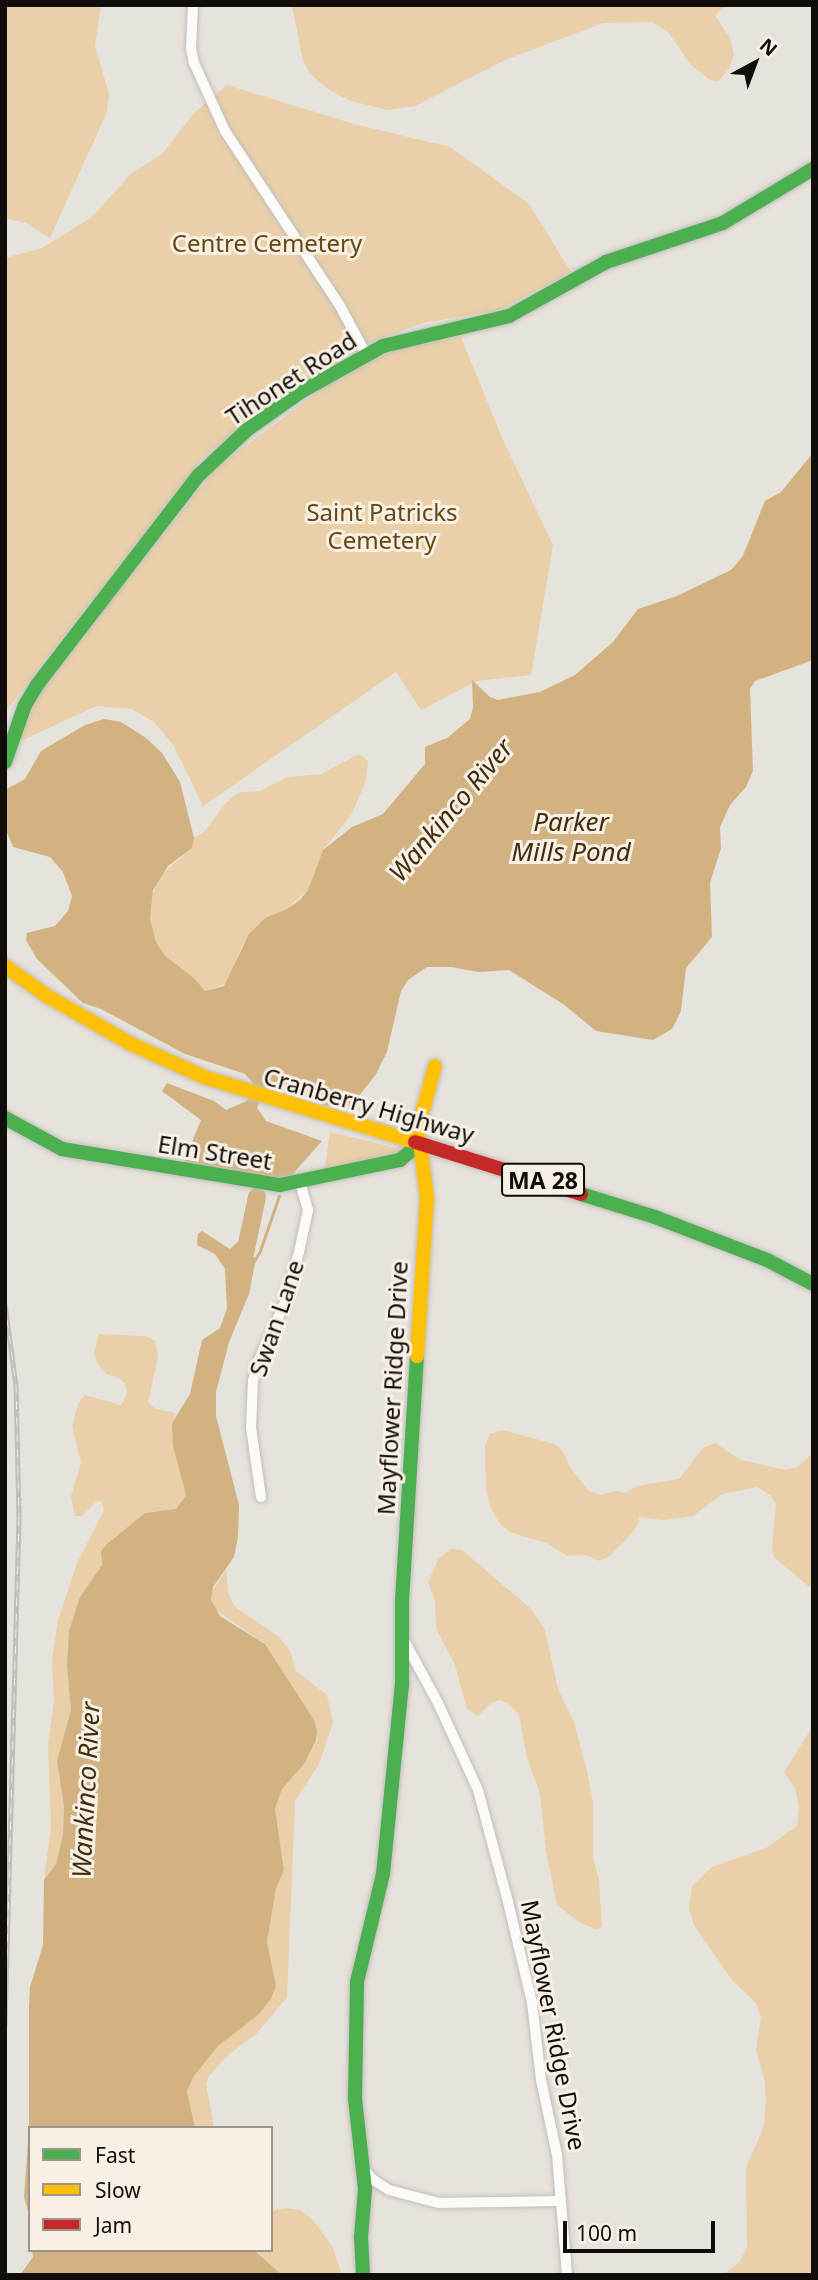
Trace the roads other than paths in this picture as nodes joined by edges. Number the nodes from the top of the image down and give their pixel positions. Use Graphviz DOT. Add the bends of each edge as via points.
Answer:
graph roads {
  1 [pos="192,5"];
  2 [pos="813,169"];
  3 [pos="366,354"];
  4 [pos="5,762"];
  5 [pos="5,967"];
  6 [pos="435,1066"];
  7 [pos="5,1118"];
  8 [pos="419,1144"];
  9 [pos="300,1182"];
  10 [pos="813,1284"];
  11 [pos="261,1497"];
  12 [pos="403,1636"];
  13 [pos="362,2168"];
  14 [pos="559,2201"];
  15 [pos="363,2275"];
  16 [pos="567,2275"];
  1 -- 3 [label="street" via="194,63 225,131 341,306"];
  2 -- 3 [label="street, Tihonet Road" via="723,223 606,262 509,316 422,335"];
  3 -- 4 [label="street, Tihonet Road" via="248,429 199,475 37,685"];
  5 -- 8 [label="street, Cranberry Highway / MA 28" via="131,1044 204,1077"];
  6 -- 8 [label="street, Mayflower Ridge Drive" via="418,1128"];
  7 -- 9 [label="street, Elm Street" via="62,1149 258,1183"];
  8 -- 9 [label="street, Elm Street" via="400,1160"];
  8 -- 10 [label="street, Cranberry Highway / MA 28" via="691,1230"];
  8 -- 12 [label="street, Mayflower Ridge Drive" via="427,1198 401,1601"];
  9 -- 11 [label="street, Swan Lane" via="308,1210 299,1252 284,1305 253,1381 251,1428"];
  12 -- 13 [label="street, Mayflower Ridge Drive" via="385,1856 357,1982 355,2099"];
  12 -- 14 [label="street, Mayflower Ridge Drive" via="486,1814 532,2003 541,2080 557,2155"];
  13 -- 14 [label="street" via="389,2190 439,2203"];
  13 -- 15 [label="street, Mayflower Ridge Drive"];
  14 -- 16 [label="street, Mayflower Ridge Drive"];
}
